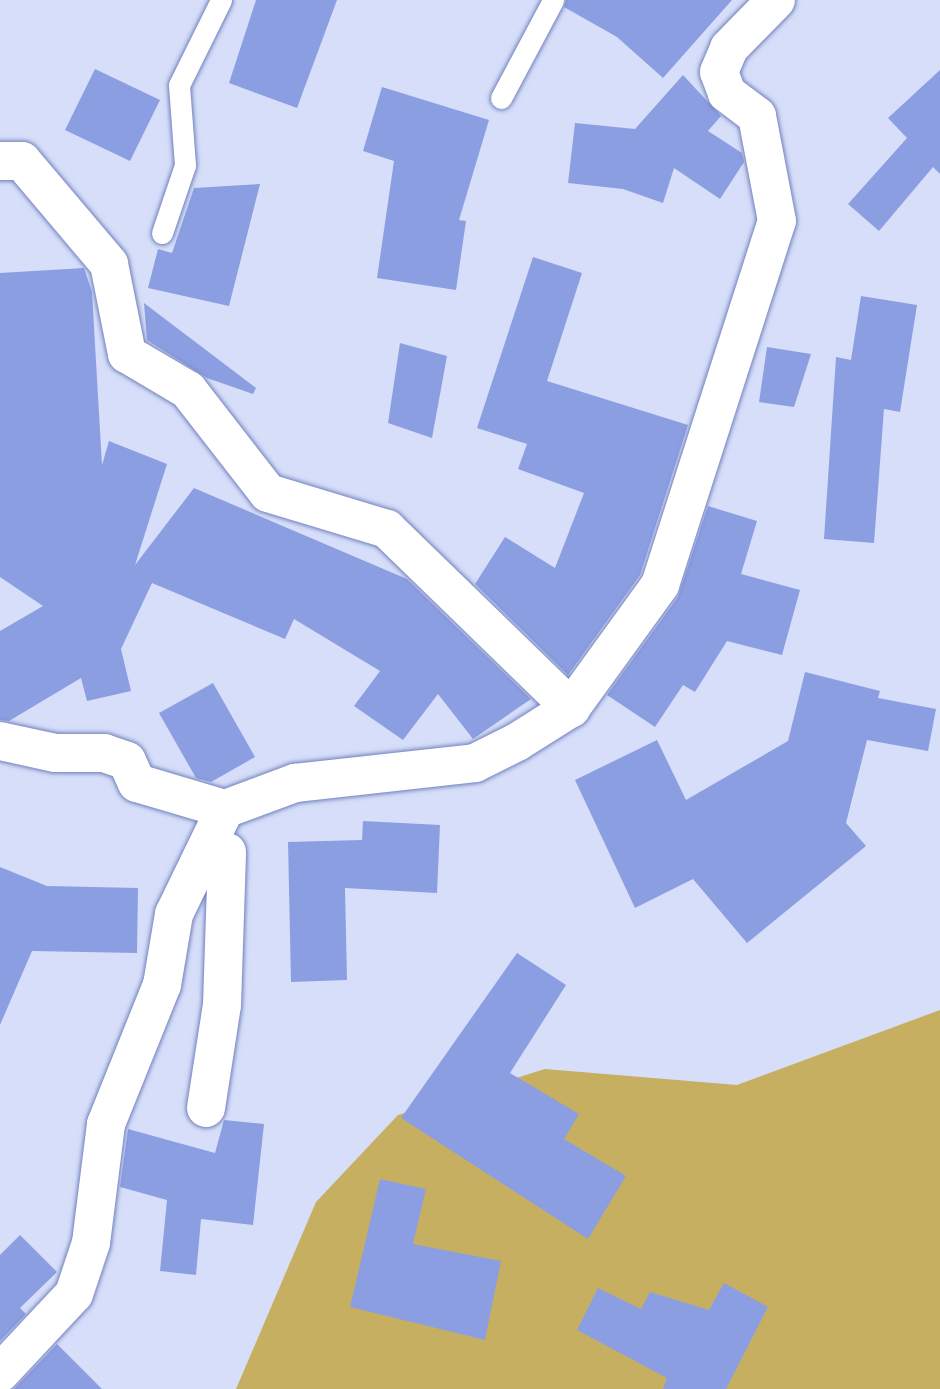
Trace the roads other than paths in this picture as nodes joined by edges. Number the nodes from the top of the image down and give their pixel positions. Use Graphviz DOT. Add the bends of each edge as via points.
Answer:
graph roads {
  1 [pos="221,0"];
  2 [pos="553,0"];
  3 [pos="776,0"];
  4 [pos="501,99"];
  5 [pos="0,161"];
  6 [pos="162,233"];
  7 [pos="571,708"];
  8 [pos="0,741"];
  9 [pos="225,809"];
  10 [pos="227,852"];
  11 [pos="205,1108"];
  12 [pos="0,1373"];
  1 -- 6 [label="lane" via="179,85 184,165"];
  2 -- 4 [label="lane"];
  3 -- 7 [label="street" via="729,48 719,72 727,93 757,116 777,221 660,585"];
  5 -- 7 [label="street" via="22,161 109,264 127,354 188,390 268,493 387,529"];
  7 -- 9 [label="street" via="475,763 295,783"];
  8 -- 9 [label="street" via="55,753 104,753 127,761 137,783"];
  9 -- 12 [label="street" via="174,914 162,985 106,1124 91,1243 74,1294"];
  10 -- 11 [label="street" via="222,1005"];
}
